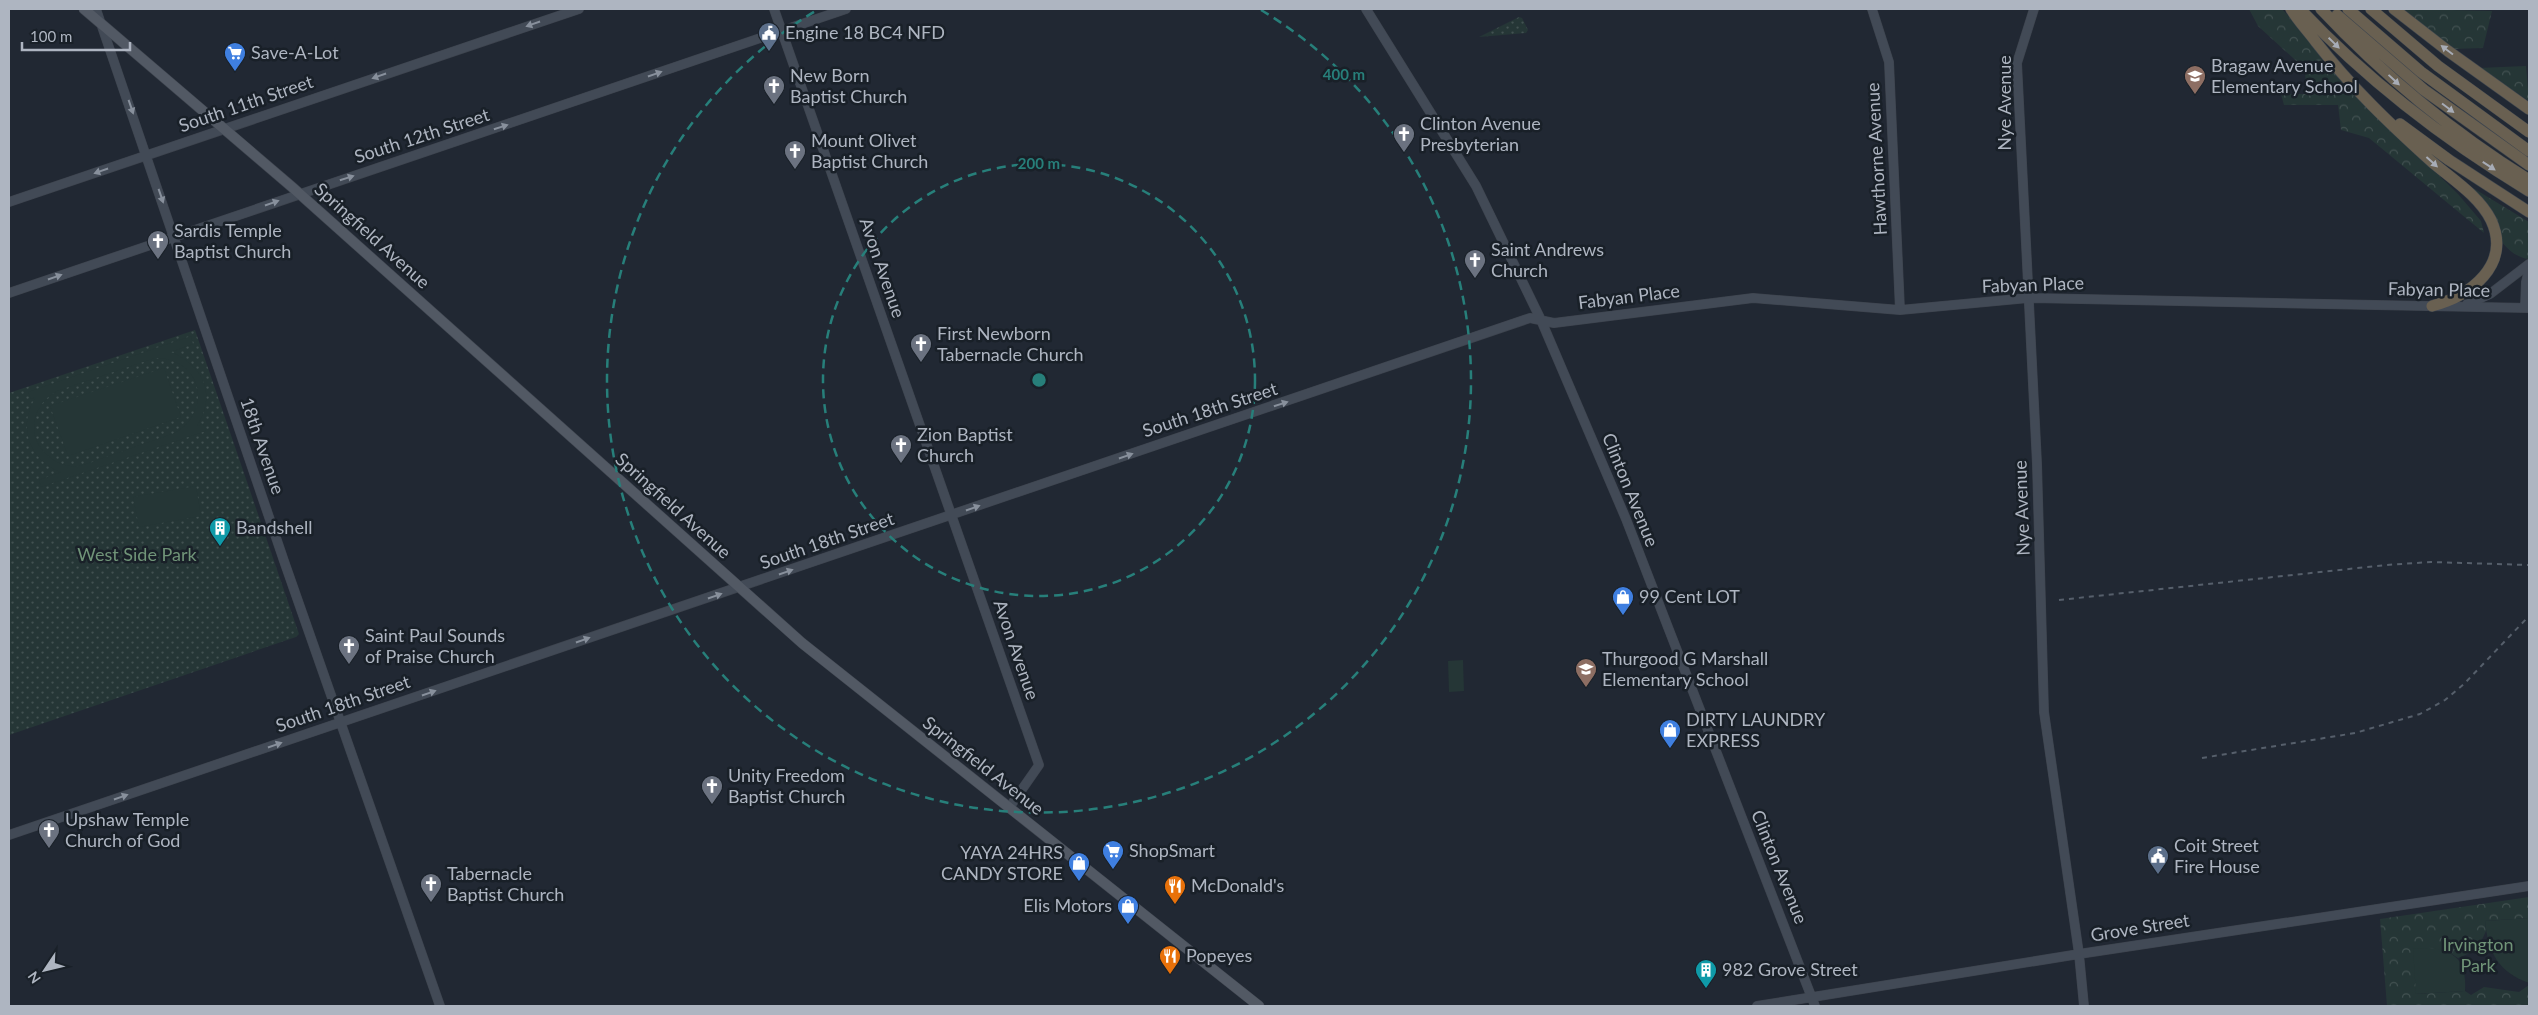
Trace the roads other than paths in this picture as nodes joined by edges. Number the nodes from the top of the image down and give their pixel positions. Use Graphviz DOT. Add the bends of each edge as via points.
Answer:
graph roads {
  1 [pos="84,9"];
  2 [pos="96,9"];
  3 [pos="579,9"];
  4 [pos="774,9"];
  5 [pos="846,9"];
  6 [pos="1366,9"];
  7 [pos="1872,9"];
  8 [pos="2034,9"];
  9 [pos="2291,9"];
  10 [pos="2300,9"];
  11 [pos="2321,9"];
  12 [pos="2331,9"];
  13 [pos="2348,9"];
  14 [pos="2371,9"];
  15 [pos="2394,9"];
  16 [pos="100,23"];
  17 [pos="782,31"];
  18 [pos="2347,79"];
  19 [pos="2529,109"];
  20 [pos="225,128"];
  21 [pos="2529,132"];
  22 [pos="2529,151"];
  23 [pos="147,156"];
  24 [pos="2529,165"];
  25 [pos="2529,180"];
  26 [pos="2529,191"];
  27 [pos="300,194"];
  28 [pos="9,202"];
  29 [pos="2529,212"];
  30 [pos="174,236"];
  31 [pos="2529,264"];
  32 [pos="2529,270"];
  33 [pos="9,293"];
  34 [pos="2028,298"];
  35 [pos="2432,306"];
  36 [pos="2456,306"];
  37 [pos="2527,308"];
  38 [pos="1900,310"];
  39 [pos="1541,320"];
  40 [pos="951,516"];
  41 [pos="740,588"];
  42 [pos="340,722"];
  43 [pos="1009,808"];
  44 [pos="9,835"];
  45 [pos="2529,886"];
  46 [pos="2080,954"];
  47 [pos="1812,997"];
  48 [pos="440,1006"];
  49 [pos="1259,1006"];
  50 [pos="1757,1006"];
  51 [pos="1815,1006"];
  52 [pos="2084,1006"];
  1 -- 16 [label="main road, Springfield Avenue"];
  2 -- 16 [label="street, 18th Avenue"];
  3 -- 20 [label="street, South 11th Street, one-way"];
  4 -- 17 [label="street, Avon Avenue"];
  5 -- 17 [label="street, South 12th Street"];
  6 -- 39 [label="street, Clinton Avenue" via="1471,178"];
  7 -- 38 [label="street, Hawthorne Avenue" via="1889,62"];
  8 -- 34 [label="street, Nye Avenue" via="2017,63"];
  9 -- 18 [label="highway"];
  10 -- 26 [label="highway, one-way" via="2392,95 2477,158"];
  11 -- 25 [label="highway, one-way" via="2418,101"];
  12 -- 24 [label="highway, one-way" via="2424,90"];
  13 -- 22 [label="highway" via="2421,72"];
  14 -- 21 [label="highway" via="2445,71"];
  19 -- 15 [label="highway, one-way"];
  16 -- 20 [label="main road, Springfield Avenue"];
  16 -- 23 [label="street, 18th Avenue, one-way"];
  27 -- 17 [label="street, South 12th Street, one-way"];
  17 -- 40 [label="street, Avon Avenue"];
  18 -- 29 [label="highway" via="2426,144"];
  18 -- 35 [label="highway, one-way" via="2392,125 2479,203 2494,228 2496,252 2485,276 2465,293"];
  20 -- 23 [label="street, South 11th Street"];
  20 -- 27 [label="main road, Springfield Avenue"];
  23 -- 28 [label="street, South 11th Street, one-way"];
  23 -- 30 [label="street, 18th Avenue, one-way"];
  30 -- 27 [label="street, South 12th Street, one-way"];
  27 -- 41 [label="main road, Springfield Avenue"];
  33 -- 30 [label="street, South 12th Street, one-way"];
  30 -- 42 [label="street, 18th Avenue"];
  31 -- 36 [label="street" via="2484,298"];
  32 -- 37 [label="street"];
  34 -- 35 [label="street, Fabyan Place"];
  34 -- 38 [label="street, Fabyan Place"];
  34 -- 46 [label="street, Nye Avenue" via="2037,464 2044,712"];
  35 -- 36 [label="street, Fabyan Place"];
  36 -- 37 [label="street, Fabyan Place"];
  38 -- 39 [label="street, Fabyan Place" via="1753,298 1554,323"];
  40 -- 39 [label="street, South 18th Street, one-way" via="1496,329 1530,318"];
  39 -- 47 [label="street, Clinton Avenue" via="1625,518"];
  41 -- 40 [label="street, South 18th Street, one-way"];
  40 -- 43 [label="street, Avon Avenue" via="1039,765"];
  42 -- 41 [label="street, South 18th Street, one-way"];
  41 -- 43 [label="main road, Springfield Avenue" via="802,643"];
  44 -- 42 [label="street, South 18th Street, one-way"];
  42 -- 48 [label="street, 18th Avenue"];
  43 -- 49 [label="main road, Springfield Avenue"];
  45 -- 46 [label="street, Grove Street"];
  46 -- 47 [label="street, Grove Street"];
  46 -- 52 [label="street, Nye Avenue"];
  47 -- 50 [label="street, Grove Street"];
  47 -- 51 [label="street, Clinton Avenue"];
}
